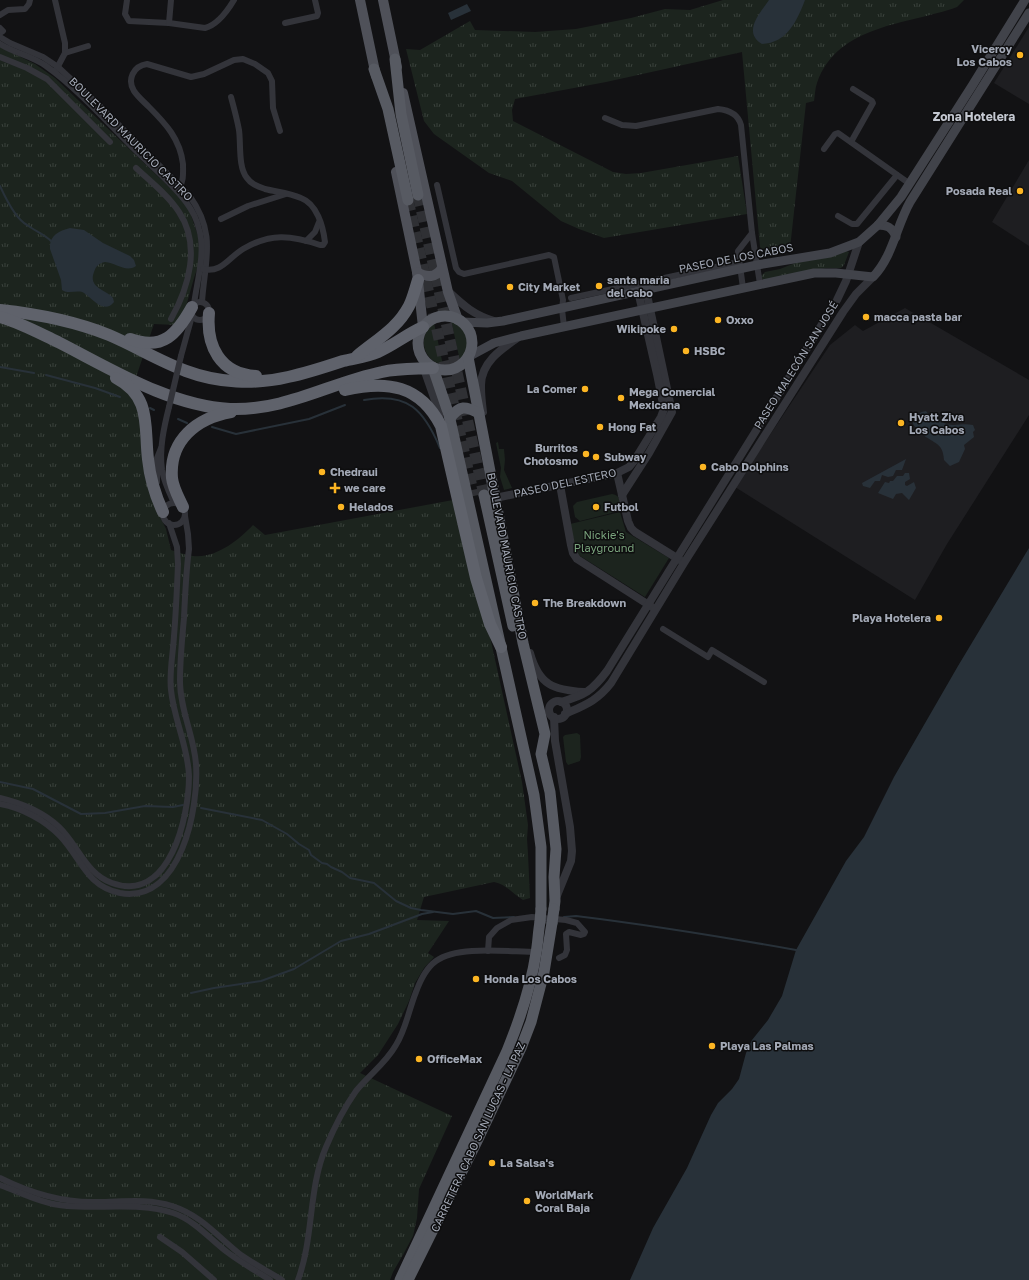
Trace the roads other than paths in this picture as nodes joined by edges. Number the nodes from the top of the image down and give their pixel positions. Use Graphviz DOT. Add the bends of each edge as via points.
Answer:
graph roads {
  1 [pos="30,0"];
  2 [pos="55,0"];
  3 [pos="127,0"];
  4 [pos="171,0"];
  5 [pos="234,0"];
  6 [pos="315,0"];
  7 [pos="360,0"];
  8 [pos="383,0"];
  9 [pos="1025,0"];
  10 [pos="1029,13"];
  11 [pos="0,15"];
  12 [pos="169,23"];
  13 [pos="285,23"];
  14 [pos="0,28"];
  15 [pos="0,33"];
  16 [pos="0,37"];
  17 [pos="0,44"];
  18 [pos="88,46"];
  19 [pos="65,53"];
  20 [pos="0,57"];
  21 [pos="395,58"];
  22 [pos="374,69"];
  23 [pos="56,70"];
  24 [pos="47,79"];
  25 [pos="853,88"];
  26 [pos="976,88"];
  27 [pos="231,97"];
  28 [pos="605,118"];
  29 [pos="280,132"];
  30 [pos="110,142"];
  31 [pos="851,142"];
  32 [pos="824,149"];
  33 [pos="136,168"];
  34 [pos="897,175"];
  35 [pos="910,184"];
  36 [pos="437,185"];
  37 [pos="178,188"];
  38 [pos="288,194"];
  39 [pos="901,197"];
  40 [pos="838,216"];
  41 [pos="221,219"];
  42 [pos="320,220"];
  43 [pos="878,225"];
  44 [pos="752,233"];
  45 [pos="896,237"];
  46 [pos="306,241"];
  47 [pos="859,242"];
  48 [pos="191,244"];
  49 [pos="205,245"];
  50 [pos="739,265"];
  51 [pos="757,265"];
  52 [pos="442,268"];
  53 [pos="203,269"];
  54 [pos="848,274"];
  55 [pos="418,276"];
  56 [pos="872,277"];
  57 [pos="760,284"];
  58 [pos="743,288"];
  59 [pos="642,290"];
  60 [pos="448,292"];
  61 [pos="571,298"];
  62 [pos="0,306"];
  63 [pos="195,308"];
  64 [pos="562,309"];
  65 [pos="0,310"];
  66 [pos="646,310"];
  67 [pos="206,316"];
  68 [pos="0,317"];
  69 [pos="171,319"];
  70 [pos="0,321"];
  71 [pos="460,321"];
  72 [pos="496,322"];
  73 [pos="423,327"];
  74 [pos="564,327"];
  75 [pos="188,334"];
  76 [pos="521,336"];
  77 [pos="468,357"];
  78 [pos="353,359"];
  79 [pos="429,368"];
  80 [pos="305,373"];
  81 [pos="661,373"];
  82 [pos="310,395"];
  83 [pos="253,408"];
  84 [pos="479,413"];
  85 [pos="446,422"];
  86 [pos="162,442"];
  87 [pos="640,451"];
  88 [pos="648,456"];
  89 [pos="732,469"];
  90 [pos="617,473"];
  91 [pos="740,475"];
  92 [pos="560,486"];
  93 [pos="622,495"];
  94 [pos="500,497"];
  95 [pos="180,509"];
  96 [pos="164,510"];
  97 [pos="169,524"];
  98 [pos="676,558"];
  99 [pos="684,563"];
  100 [pos="177,589"];
  101 [pos="186,589"];
  102 [pos="520,602"];
  103 [pos="648,604"];
  104 [pos="656,609"];
  105 [pos="663,629"];
  106 [pos="523,643"];
  107 [pos="501,647"];
  108 [pos="764,682"];
  109 [pos="587,692"];
  110 [pos="562,702"];
  111 [pos="565,714"];
  112 [pos="554,718"];
  113 [pos="525,752"];
  114 [pos="541,754"];
  115 [pos="0,798"];
  116 [pos="0,804"];
  117 [pos="17,806"];
  118 [pos="556,848"];
  119 [pos="97,879"];
  120 [pos="149,881"];
  121 [pos="152,888"];
  122 [pos="555,905"];
  123 [pos="541,909"];
  124 [pos="488,951"];
  125 [pos="537,952"];
  126 [pos="559,958"];
  127 [pos="0,1178"];
  128 [pos="0,1185"];
  129 [pos="210,1232"];
  130 [pos="160,1237"];
  131 [pos="402,1278"];
  132 [pos="214,1280"];
  133 [pos="270,1280"];
  134 [pos="282,1280"];
  135 [pos="298,1280"];
  1 -- 11 [label="street" via="25,9 8,10"];
  2 -- 19 [label="street"];
  3 -- 12 [label="street" via="126,14 129,21"];
  4 -- 12 [label="street"];
  5 -- 12 [label="street" via="218,20 207,28"];
  6 -- 13 [label="street" via="317,16"];
  7 -- 22 [label="main road"];
  8 -- 21 [label="main road"];
  9 -- 26 [label="main road, PASEO MALECÓN SAN JOSÉ"];
  10 -- 26 [label="main road, PASEO MALECÓN SAN JOSÉ"];
  14 -- 15 [label="street" via="3,31"];
  16 -- 23 [label="street, BOULEVARD MAURICIO CASTRO" via="43,57"];
  17 -- 23 [label="street, BOULEVARD MAURICIO CASTRO"];
  18 -- 19 [label="street"];
  19 -- 23 [label="street"];
  20 -- 24 [label="street"];
  21 -- 22 [label="highway" via="413,198"];
  21 -- 52 [label="main road"];
  22 -- 55 [label="main road"];
  23 -- 24 [label="street"];
  23 -- 37 [label="street, BOULEVARD MAURICIO CASTRO"];
  24 -- 30 [label="street"];
  25 -- 31 [label="street" via="873,103"];
  26 -- 35 [label="main road, PASEO MALECÓN SAN JOSÉ"];
  26 -- 45 [label="main road, PASEO MALECÓN SAN JOSÉ" via="910,202"];
  27 -- 38 [label="street" via="239,130 245,175 258,187"];
  28 -- 44 [label="street" via="622,125 636,126 718,109 734,114 741,125"];
  29 -- 37 [label="street" via="273,108 272,81 268,73 255,64 238,59 191,77 147,64 140,66 131,77 131,86 167,125 176,139 182,155 183,169 182,181"];
  31 -- 32 [label="street" via="837,133"];
  31 -- 34 [label="street"];
  33 -- 48 [label="street" via="175,206 187,227"];
  34 -- 35 [label="street"];
  34 -- 40 [label="street" via="857,224"];
  35 -- 39 [label="main road, PASEO MALECÓN SAN JOSÉ"];
  36 -- 64 [label="street" via="458,272 464,274 554,257 563,300"];
  37 -- 49 [label="street, BOULEVARD MAURICIO CASTRO" via="196,219"];
  38 -- 41 [label="street" via="248,206"];
  38 -- 42 [label="street" via="308,202"];
  39 -- 43 [label="main road, PASEO DE LOS CABOS"];
  42 -- 46 [label="street" via="315,232"];
  42 -- 46 [label="street" via="325,243 320,245"];
  43 -- 45 [label="main road" via="888,226"];
  43 -- 47 [label="main road, PASEO DE LOS CABOS"];
  44 -- 50 [label="street" via="738,251"];
  44 -- 51 [label="street"];
  45 -- 56 [label="main road, PASEO MALECÓN SAN JOSÉ" via="882,267"];
  46 -- 53 [label="street" via="286,237 265,239 241,250 219,268"];
  47 -- 51 [label="main road, PASEO DE LOS CABOS" via="830,253"];
  47 -- 54 [label="street, PASEO MALECÓN SAN JOSÉ"];
  48 -- 49 [label="street"];
  48 -- 69 [label="street" via="191,258 182,297"];
  49 -- 53 [label="street, BOULEVARD MAURICIO CASTRO"];
  50 -- 51 [label="main road, PASEO DE LOS CABOS"];
  50 -- 58 [label="street"];
  50 -- 59 [label="main road, PASEO DE LOS CABOS"];
  50 -- 61 [label="street"];
  51 -- 57 [label="street"];
  52 -- 55 [label="main road" via="429,277"];
  52 -- 60 [label="main road"];
  53 -- 63 [label="street, BOULEVARD MAURICIO CASTRO"];
  54 -- 56 [label="main road"];
  54 -- 57 [label="main road" via="814,273"];
  54 -- 89 [label="street, PASEO MALECÓN SAN JOSÉ" via="842,291 828,315"];
  55 -- 73 [label="main road"];
  55 -- 78 [label="highway" via="410,304 394,328"];
  56 -- 91 [label="street, PASEO MALECÓN SAN JOSÉ" via="842,312"];
  57 -- 58 [label="main road"];
  58 -- 66 [label="main road"];
  59 -- 64 [label="main road, PASEO DE LOS CABOS"];
  59 -- 66 [label="street, PASEO DEL ESTERO"];
  60 -- 71 [label="main road"];
  60 -- 72 [label="street" via="479,317"];
  62 -- 63 [label="highway" via="28,308 66,316 147,344 160,341 175,332"];
  63 -- 67 [label="street" via="198,320"];
  63 -- 67 [label="street" via="208,307"];
  63 -- 75 [label="street, BOULEVARD MAURICIO CASTRO"];
  64 -- 72 [label="main road, PASEO DE LOS CABOS"];
  64 -- 74 [label="street"];
  65 -- 80 [label="highway" via="42,315 76,323 109,335 187,372 214,379 256,382"];
  66 -- 74 [label="main road"];
  66 -- 81 [label="street, PASEO DEL ESTERO"];
  67 -- 75 [label="street"];
  67 -- 80 [label="highway" via="213,347 221,361 233,370 254,376"];
  68 -- 83 [label="highway" via="21,324 172,397 213,407"];
  70 -- 96 [label="highway" via="115,377 132,390 145,416 150,472 156,496"];
  71 -- 72 [label="main road, PASEO DE LOS CABOS"];
  71 -- 73 [label="highway" via="449,316 440,317"];
  71 -- 77 [label="highway" via="472,339"];
  73 -- 78 [label="highway" via="387,348"];
  73 -- 79 [label="highway" via="418,336 418,351"];
  74 -- 76 [label="main road"];
  75 -- 86 [label="street, BOULEVARD MAURICIO CASTRO, bridge"];
  76 -- 77 [label="main road" via="494,343"];
  76 -- 94 [label="street" via="489,362 483,372 480,386 485,427"];
  77 -- 79 [label="highway" via="463,364 454,369 444,371"];
  77 -- 84 [label="highway, BOULEVARD MAURICIO CASTRO"];
  78 -- 80 [label="highway"];
  79 -- 82 [label="highway" via="381,372"];
  79 -- 85 [label="highway"];
  81 -- 87 [label="street, PASEO DEL ESTERO" via="664,409"];
  81 -- 88 [label="street, PASEO DEL ESTERO" via="672,412"];
  82 -- 83 [label="highway"];
  82 -- 85 [label="highway" via="354,387 392,386 413,394"];
  83 -- 95 [label="highway" via="220,414 205,420 192,428 180,443 173,464 172,478"];
  84 -- 85 [label="highway" via="462,407"];
  84 -- 106 [label="highway, BOULEVARD MAURICIO CASTRO"];
  85 -- 107 [label="highway" via="476,578 490,624"];
  86 -- 95 [label="street" via="162,469 166,487"];
  86 -- 96 [label="street" via="157,458 156,475"];
  87 -- 88 [label="street"];
  87 -- 90 [label="street, PASEO DEL ESTERO" via="629,467"];
  88 -- 93 [label="street, PASEO DEL ESTERO"];
  89 -- 91 [label="street"];
  89 -- 98 [label="street, PASEO MALECÓN SAN JOSÉ"];
  90 -- 92 [label="street, PASEO DEL ESTERO"];
  90 -- 93 [label="street"];
  91 -- 99 [label="street, PASEO MALECÓN SAN JOSÉ"];
  92 -- 94 [label="street, PASEO DEL ESTERO"];
  92 -- 103 [label="street" via="573,552 577,559"];
  93 -- 98 [label="street" via="633,531"];
  94 -- 102 [label="street"];
  95 -- 96 [label="street" via="169,504"];
  95 -- 97 [label="street" via="182,522"];
  95 -- 101 [label="street" via="189,549"];
  96 -- 97 [label="street" via="164,519"];
  97 -- 100 [label="street" via="177,547"];
  98 -- 99 [label="street"];
  98 -- 103 [label="street, PASEO MALECÓN SAN JOSÉ"];
  99 -- 104 [label="street, PASEO MALECÓN SAN JOSÉ"];
  100 -- 101 [label="street"];
  100 -- 120 [label="street" via="171,690 187,756 188,793 184,816 172,853 160,872"];
  101 -- 121 [label="street" via="180,682 195,758 196,793 192,819 180,854 160,883"];
  102 -- 106 [label="highway"];
  102 -- 109 [label="street" via="531,654 540,675 550,685 563,691"];
  103 -- 104 [label="street"];
  103 -- 109 [label="street, PASEO MALECÓN SAN JOSÉ" via="607,671"];
  104 -- 111 [label="street, PASEO MALECÓN SAN JOSÉ" via="604,692 592,702"];
  105 -- 108 [label="street" via="708,657 712,650"];
  106 -- 114 [label="highway, BOULEVARD MAURICIO CASTRO" via="545,734"];
  107 -- 113 [label="highway, BOULEVARD MAURICIO CASTRO"];
  109 -- 110 [label="street, PASEO MALECÓN SAN JOSÉ"];
  110 -- 111 [label="street" via="566,707"];
  110 -- 112 [label="street" via="555,702 550,706 549,712"];
  111 -- 112 [label="street" via="560,718"];
  112 -- 122 [label="street" via="555,741 572,851 571,861"];
  113 -- 114 [label="highway, BOULEVARD MAURICIO CASTRO" via="523,713 479,495"];
  113 -- 123 [label="highway, BOULEVARD MAURICIO CASTRO" via="540,831"];
  114 -- 118 [label="highway, BOULEVARD MAURICIO CASTRO" via="550,792"];
  115 -- 117 [label="street"];
  116 -- 117 [label="street"];
  117 -- 119 [label="street" via="47,824 61,837 90,877"];
  118 -- 122 [label="highway, CARRETERA CABO SAN LUCAS - LA PAZ"];
  119 -- 120 [label="street" via="126,886"];
  119 -- 121 [label="street" via="100,885 121,893 135,893"];
  120 -- 121 [label="street"];
  122 -- 131 [label="highway, CARRETERA CABO SAN LUCAS - LA PAZ, bridge" via="544,972 531,1022 521,1048 477,1141"];
  123 -- 125 [label="highway, CARRETERA CABO SAN LUCAS - LA PAZ, bridge"];
  124 -- 125 [label="street"];
  124 -- 126 [label="street" via="490,937 497,928 511,920 532,917 577,923 584,934 566,934 567,950 565,955"];
  124 -- 135 [label="street" via="453,953 434,962 420,983 400,1039 386,1060 356,1091 339,1119 321,1162 314,1191 308,1240"];
  125 -- 131 [label="highway, CARRETERA CABO SAN LUCAS - LA PAZ" via="524,1005 507,1051"];
  127 -- 129 [label="street" via="52,1198 96,1202 159,1202 197,1217"];
  128 -- 129 [label="street" via="35,1199 65,1206 146,1207 161,1210 184,1218"];
  129 -- 133 [label="street" via="234,1257"];
  129 -- 134 [label="street"];
  130 -- 132 [label="street"];
}
